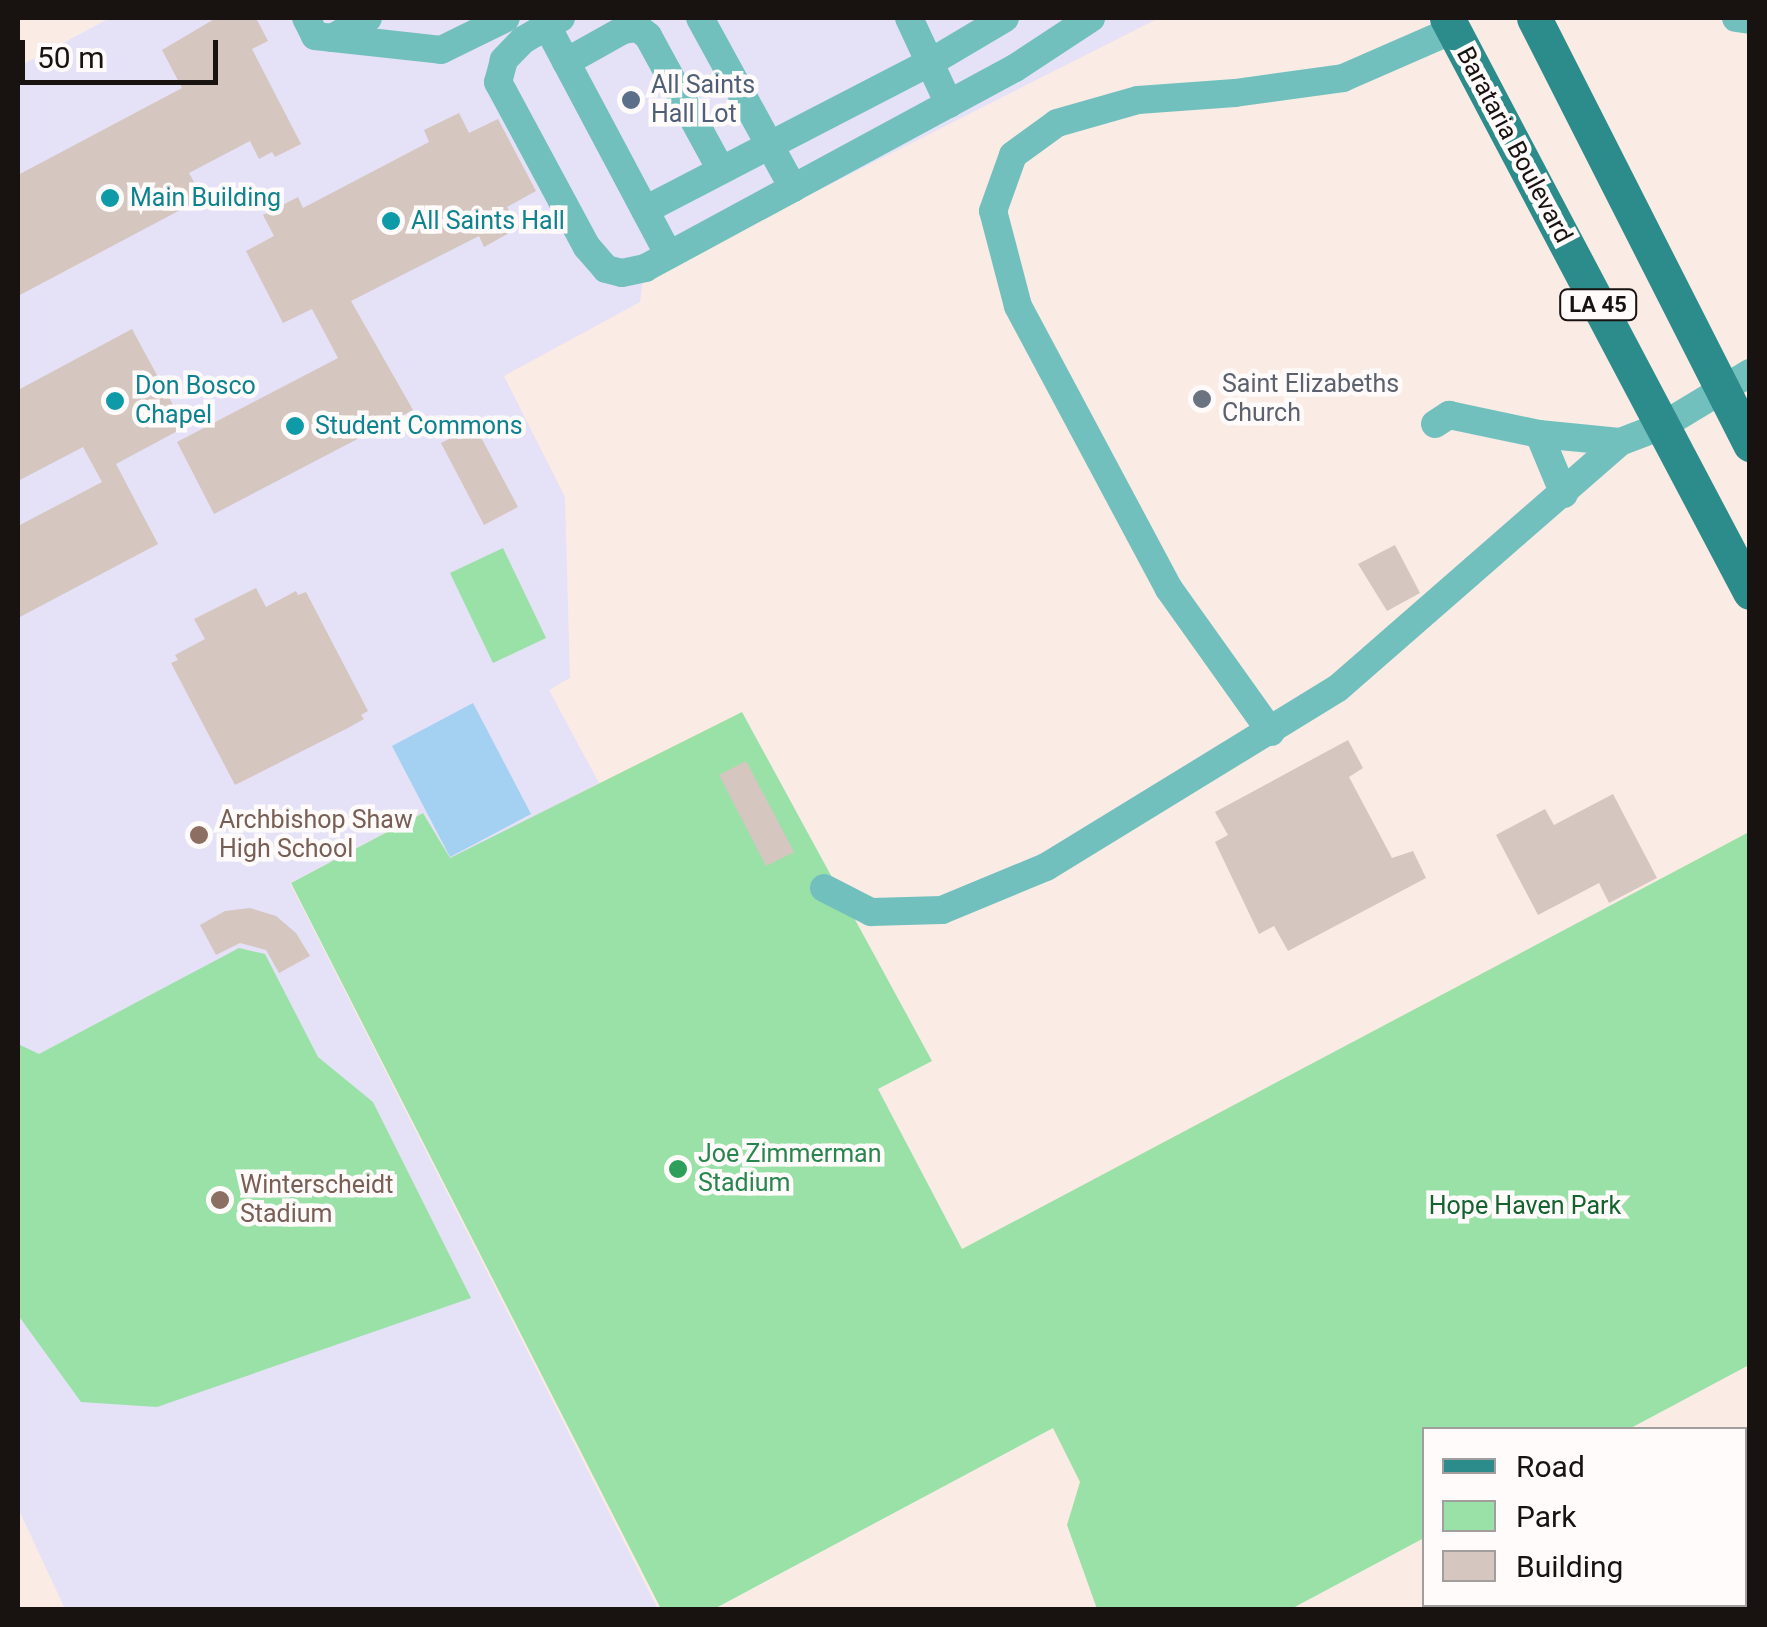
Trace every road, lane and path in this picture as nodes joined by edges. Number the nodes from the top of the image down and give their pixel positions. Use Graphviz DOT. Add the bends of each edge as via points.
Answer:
graph roads {
  1 [pos="306,18"];
  2 [pos="368,18"];
  3 [pos="506,18"];
  4 [pos="700,18"];
  5 [pos="909,18"];
  6 [pos="1005,18"];
  7 [pos="1092,18"];
  8 [pos="1534,18"];
  9 [pos="1736,18"];
  10 [pos="1750,20"];
  11 [pos="554,22"];
  12 [pos="1450,24"];
  13 [pos="332,38"];
  14 [pos="566,62"];
  15 [pos="931,62"];
  16 [pos="949,104"];
  17 [pos="768,146"];
  18 [pos="721,170"];
  19 [pos="794,188"];
  20 [pos="645,210"];
  21 [pos="669,254"];
  22 [pos="1734,382"];
  23 [pos="1436,424"];
  24 [pos="1662,426"];
  25 [pos="1538,434"];
  26 [pos="1620,442"];
  27 [pos="1750,444"];
  28 [pos="1564,494"];
  29 [pos="1750,592"];
  30 [pos="1270,732"];
  31 [pos="824,888"];
  1 -- 13 [label="lane" via="316,36"];
  2 -- 13 [label="lane"];
  3 -- 13 [label="lane" via="441,50"];
  4 -- 17 [label="lane"];
  5 -- 15 [label="lane"];
  6 -- 15 [label="lane"];
  7 -- 16 [label="lane"];
  8 -- 22 [label="main road, LA 45"];
  9 -- 10 [label="lane"];
  11 -- 14 [label="lane"];
  11 -- 21 [label="lane" via="504,60 498,82 587,247 606,269 645,268"];
  12 -- 24 [label="main road, Barataria Boulevard / LA 45"];
  12 -- 30 [label="lane" via="1343,78 1138,100 1057,123 1013,155 993,210 1018,306 1169,589"];
  14 -- 18 [label="lane" via="638,28"];
  14 -- 20 [label="lane"];
  15 -- 16 [label="lane"];
  15 -- 17 [label="lane"];
  16 -- 19 [label="lane"];
  17 -- 18 [label="lane"];
  17 -- 19 [label="lane"];
  18 -- 20 [label="lane"];
  19 -- 21 [label="lane"];
  20 -- 21 [label="lane"];
  22 -- 24 [label="lane"];
  22 -- 27 [label="main road, LA 45"];
  23 -- 25 [label="lane" via="1450,415"];
  24 -- 26 [label="lane"];
  24 -- 29 [label="main road, Barataria Boulevard / LA 45"];
  25 -- 26 [label="lane"];
  25 -- 28 [label="lane"];
  26 -- 28 [label="lane"];
  28 -- 30 [label="lane" via="1338,688"];
  30 -- 31 [label="lane" via="1046,868 942,910 870,912"];
}
